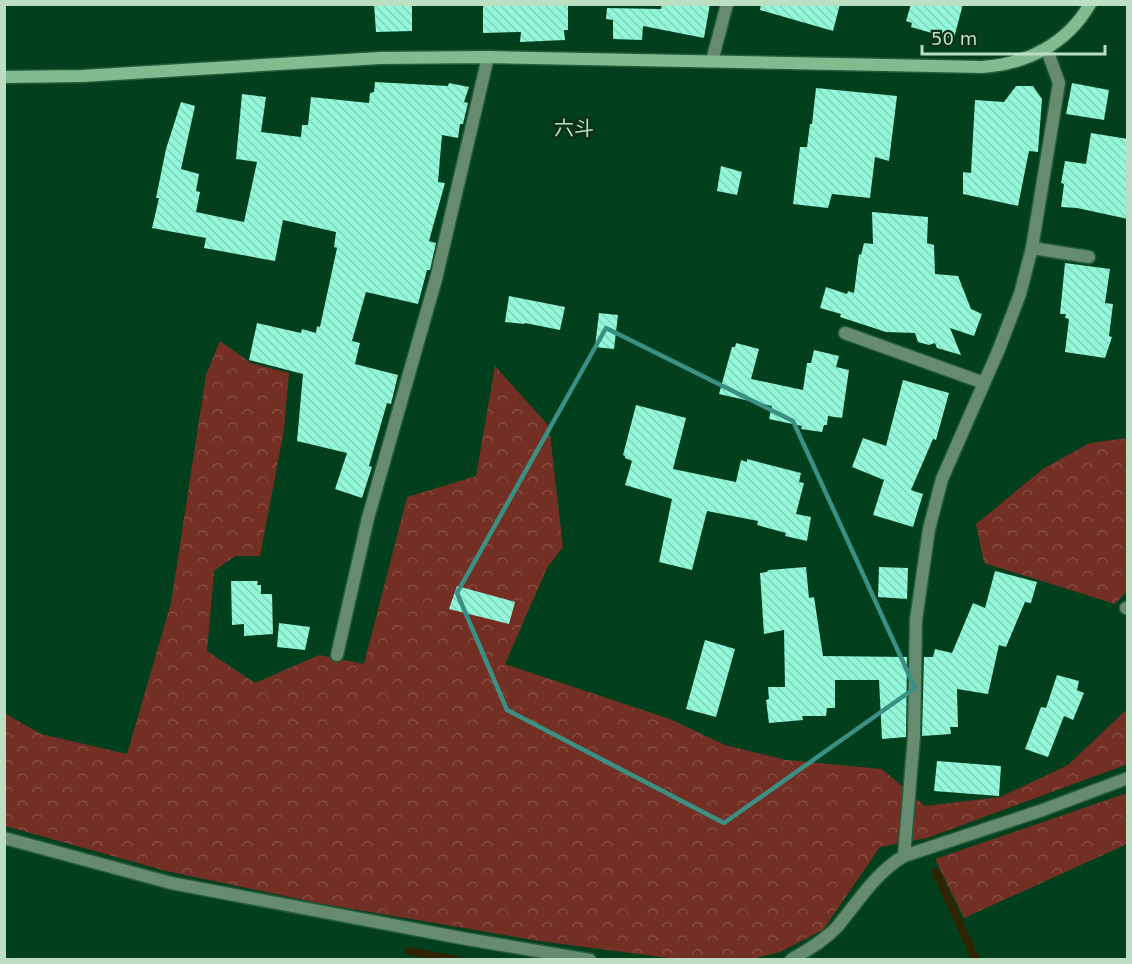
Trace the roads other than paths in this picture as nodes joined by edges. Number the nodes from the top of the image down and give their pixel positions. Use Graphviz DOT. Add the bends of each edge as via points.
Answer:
graph roads {
  1 [pos="727,4"];
  2 [pos="1090,4"];
  3 [pos="1047,50"];
  4 [pos="488,57"];
  5 [pos="712,61"];
  6 [pos="4,76"];
  7 [pos="1032,248"];
  8 [pos="1089,257"];
  9 [pos="846,333"];
  10 [pos="984,383"];
  11 [pos="337,655"];
  12 [pos="1128,778"];
  13 [pos="4,838"];
  14 [pos="904,856"];
  15 [pos="590,960"];
  16 [pos="791,960"];
  1 -- 5 [label="street"];
  2 -- 3 [label="street" via="1064,37"];
  3 -- 5 [label="street" via="1016,62 982,68"];
  3 -- 7 [label="street" via="1059,83"];
  4 -- 5 [label="street"];
  4 -- 6 [label="street" via="312,60 82,76"];
  4 -- 11 [label="street" via="436,279 368,518"];
  7 -- 8 [label="street"];
  7 -- 10 [label="street" via="1020,294"];
  9 -- 10 [label="street"];
  10 -- 14 [label="street" via="942,479 929,529 916,620 914,736"];
  12 -- 14 [label="street"];
  13 -- 15 [label="street" via="171,883"];
  14 -- 16 [label="street" via="879,875 835,929"];
}
